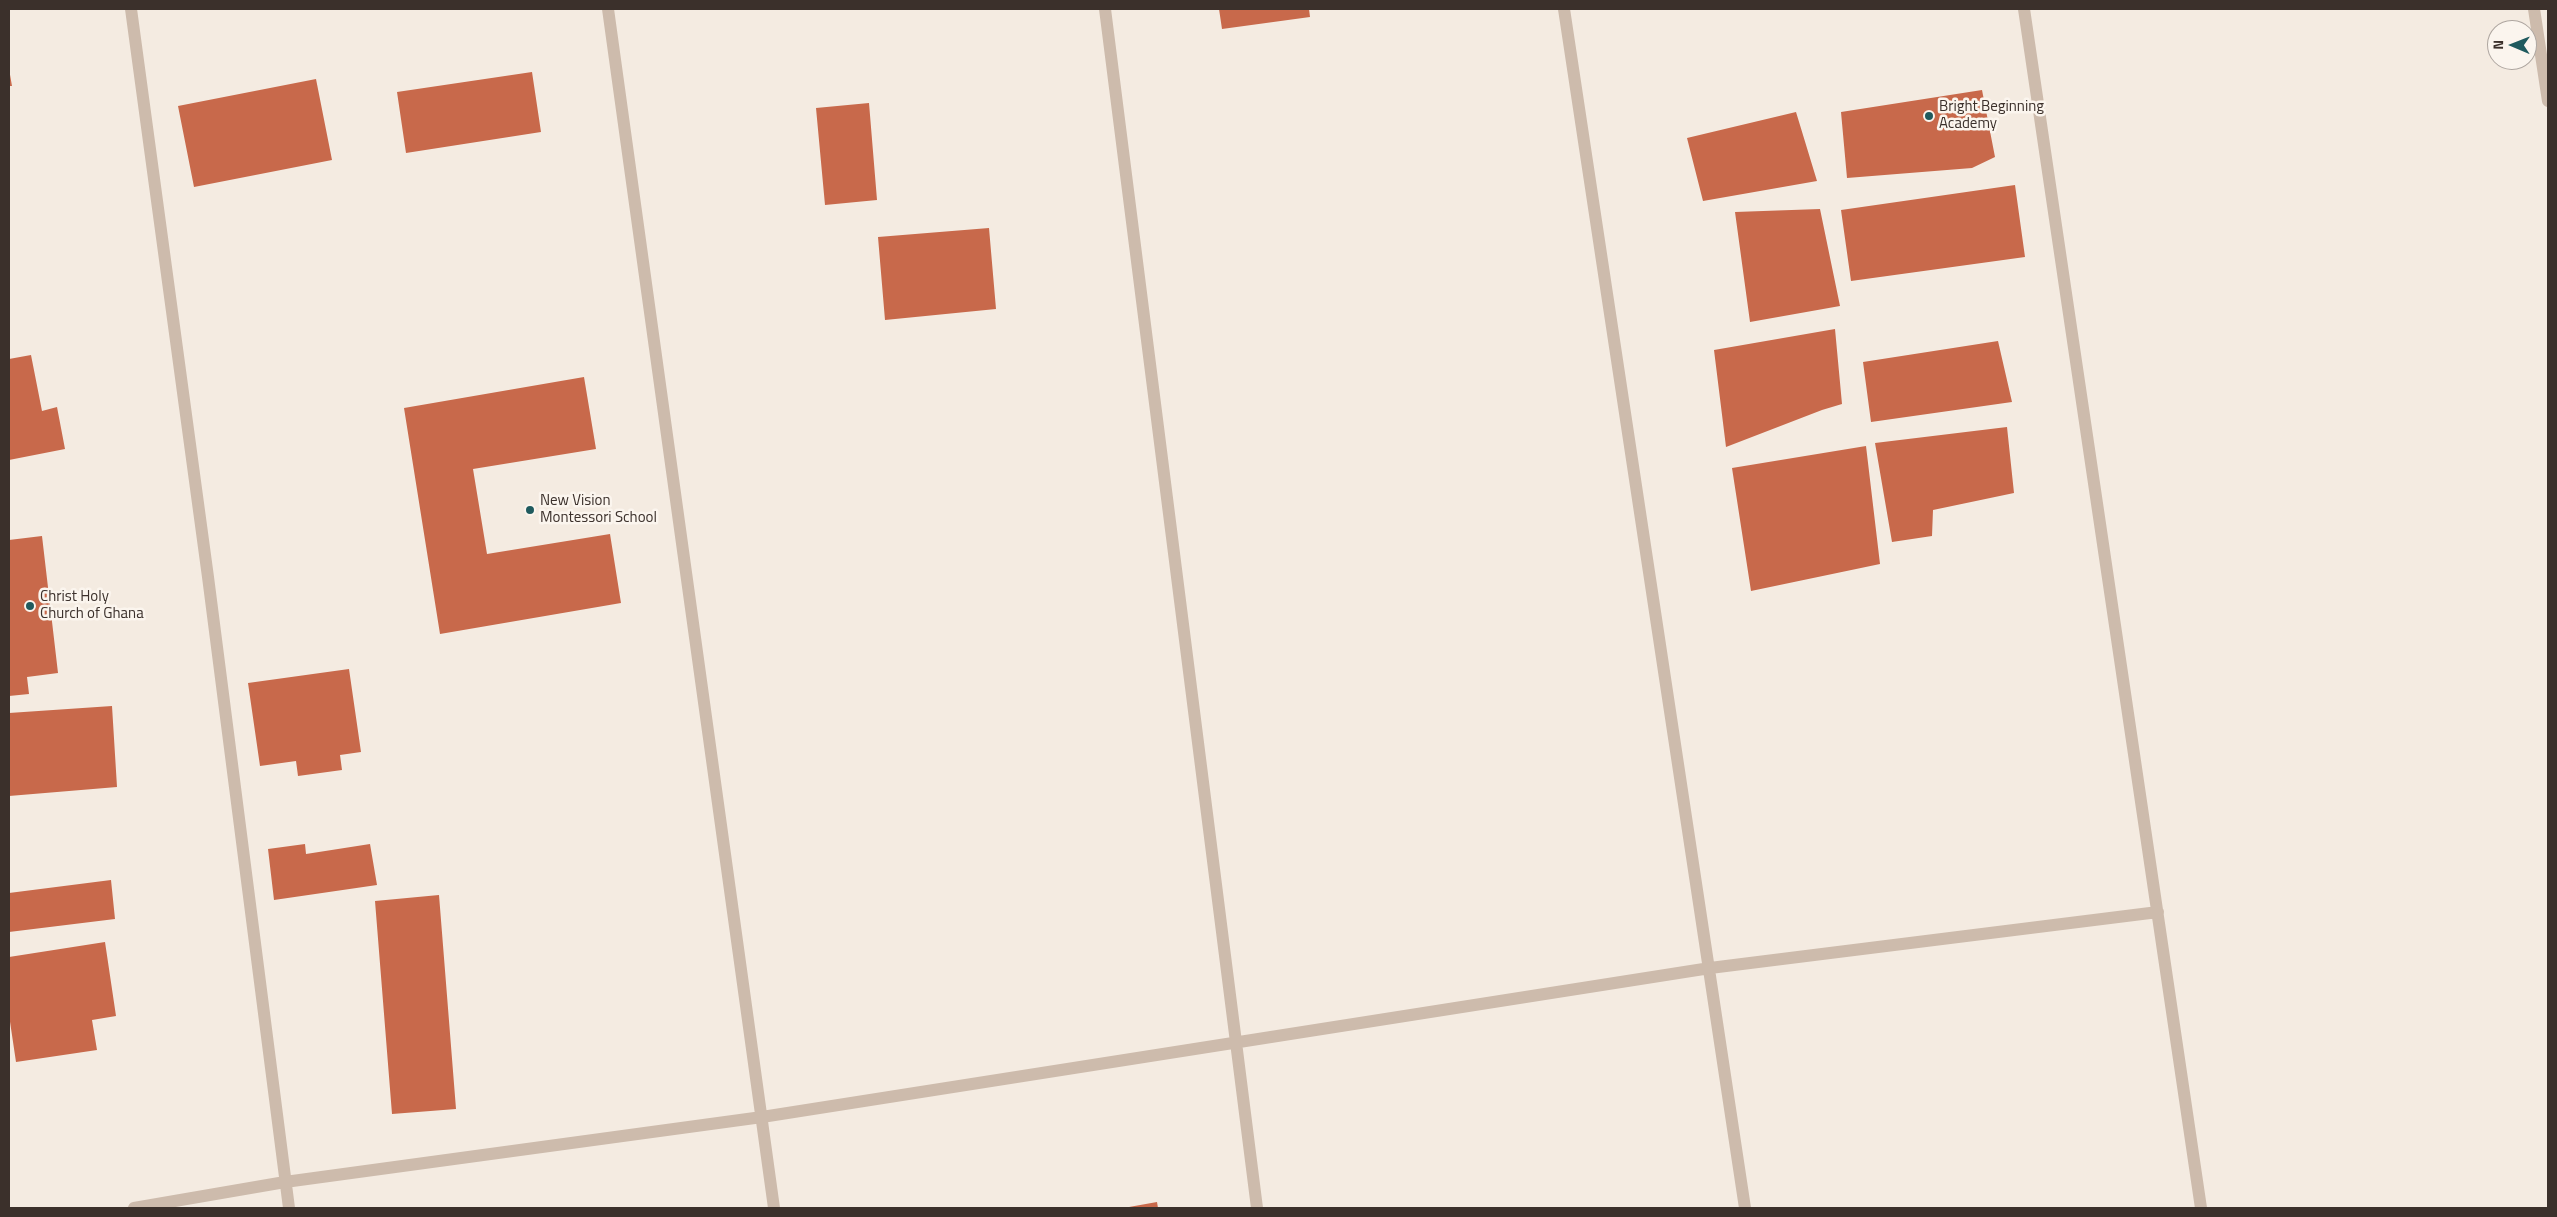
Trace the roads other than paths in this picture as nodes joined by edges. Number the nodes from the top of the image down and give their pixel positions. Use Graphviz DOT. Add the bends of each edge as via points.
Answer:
graph roads {
  1 [pos="131,9"];
  2 [pos="608,9"];
  3 [pos="1105,9"];
  4 [pos="1564,9"];
  5 [pos="2024,9"];
  6 [pos="2534,9"];
  7 [pos="2548,101"];
  8 [pos="2158,912"];
  9 [pos="1710,968"];
  10 [pos="1238,1043"];
  11 [pos="762,1117"];
  12 [pos="284,1182"];
  13 [pos="134,1208"];
  14 [pos="289,1208"];
  15 [pos="774,1208"];
  16 [pos="1257,1208"];
  17 [pos="1745,1208"];
  18 [pos="2201,1208"];
  1 -- 12 [label="street" via="207,567"];
  2 -- 11 [label="street"];
  3 -- 10 [label="street"];
  4 -- 9 [label="street"];
  5 -- 8 [label="street"];
  6 -- 7 [label="street"];
  8 -- 9 [label="street"];
  8 -- 18 [label="street"];
  9 -- 10 [label="street"];
  9 -- 17 [label="street"];
  10 -- 11 [label="street"];
  10 -- 16 [label="street"];
  11 -- 12 [label="street"];
  11 -- 15 [label="street"];
  12 -- 13 [label="street"];
  12 -- 14 [label="street"];
}
